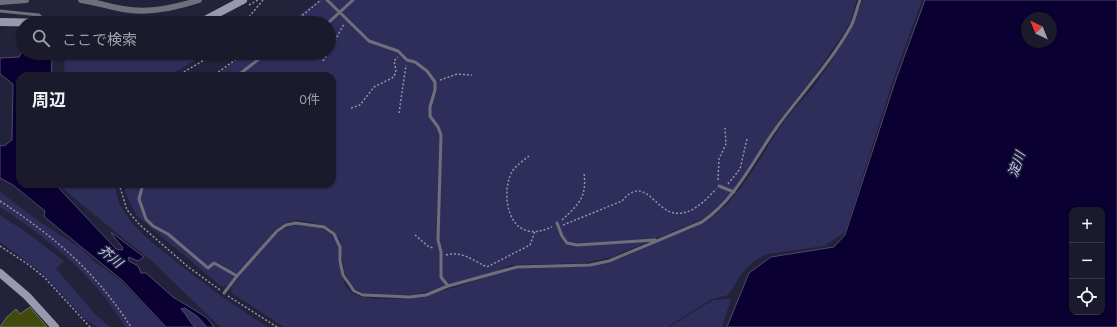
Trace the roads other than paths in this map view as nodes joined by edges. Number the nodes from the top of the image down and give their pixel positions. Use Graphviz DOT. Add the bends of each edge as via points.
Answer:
graph roads {
  1 [pos="26,0"];
  2 [pos="81,0"];
  3 [pos="199,0"];
  4 [pos="244,0"];
  5 [pos="328,0"];
  6 [pos="353,0"];
  7 [pos="860,0"];
  8 [pos="0,2"];
  9 [pos="0,11"];
  10 [pos="339,13"];
  11 [pos="40,16"];
  12 [pos="213,16"];
  13 [pos="336,16"];
  14 [pos="0,22"];
  15 [pos="16,22"];
  16 [pos="258,60"];
  17 [pos="241,72"];
  18 [pos="719,186"];
  19 [pos="142,188"];
  20 [pos="734,192"];
  21 [pos="558,225"];
  22 [pos="657,240"];
  23 [pos="0,273"];
  24 [pos="237,276"];
  25 [pos="448,286"];
  26 [pos="224,293"];
  27 [pos="55,327"];
  1 -- 8 [label="street"];
  2 -- 3 [label="street" via="140,11 174,8"];
  4 -- 12 [label="street"];
  5 -- 10 [label="lane"];
  6 -- 10 [label="lane"];
  7 -- 20 [label="lane" via="852,25"];
  9 -- 11 [label="lane"];
  10 -- 13 [label="lane"];
  10 -- 25 [label="lane" via="369,41 398,51 407,60 415,62 427,71 434,82 436,90 430,107 430,116 441,135 438,240 441,277"];
  14 -- 15 [label="street"];
  16 -- 17 [label="lane"];
  18 -- 20 [label="lane"];
  19 -- 24 [label="lane" via="139,199 142,210 153,226 168,234 208,268 214,263"];
  20 -- 22 [label="lane" via="714,214 702,222"];
  21 -- 22 [label="lane" via="567,243"];
  22 -- 25 [label="lane" via="608,261 590,265 517,267"];
  23 -- 27 [label="street" via="27,296"];
  24 -- 25 [label="lane" via="277,231 286,225 296,223 324,227 334,234 340,247 343,275 354,291 369,296 410,297 426,295"];
  24 -- 26 [label="lane"];
}
